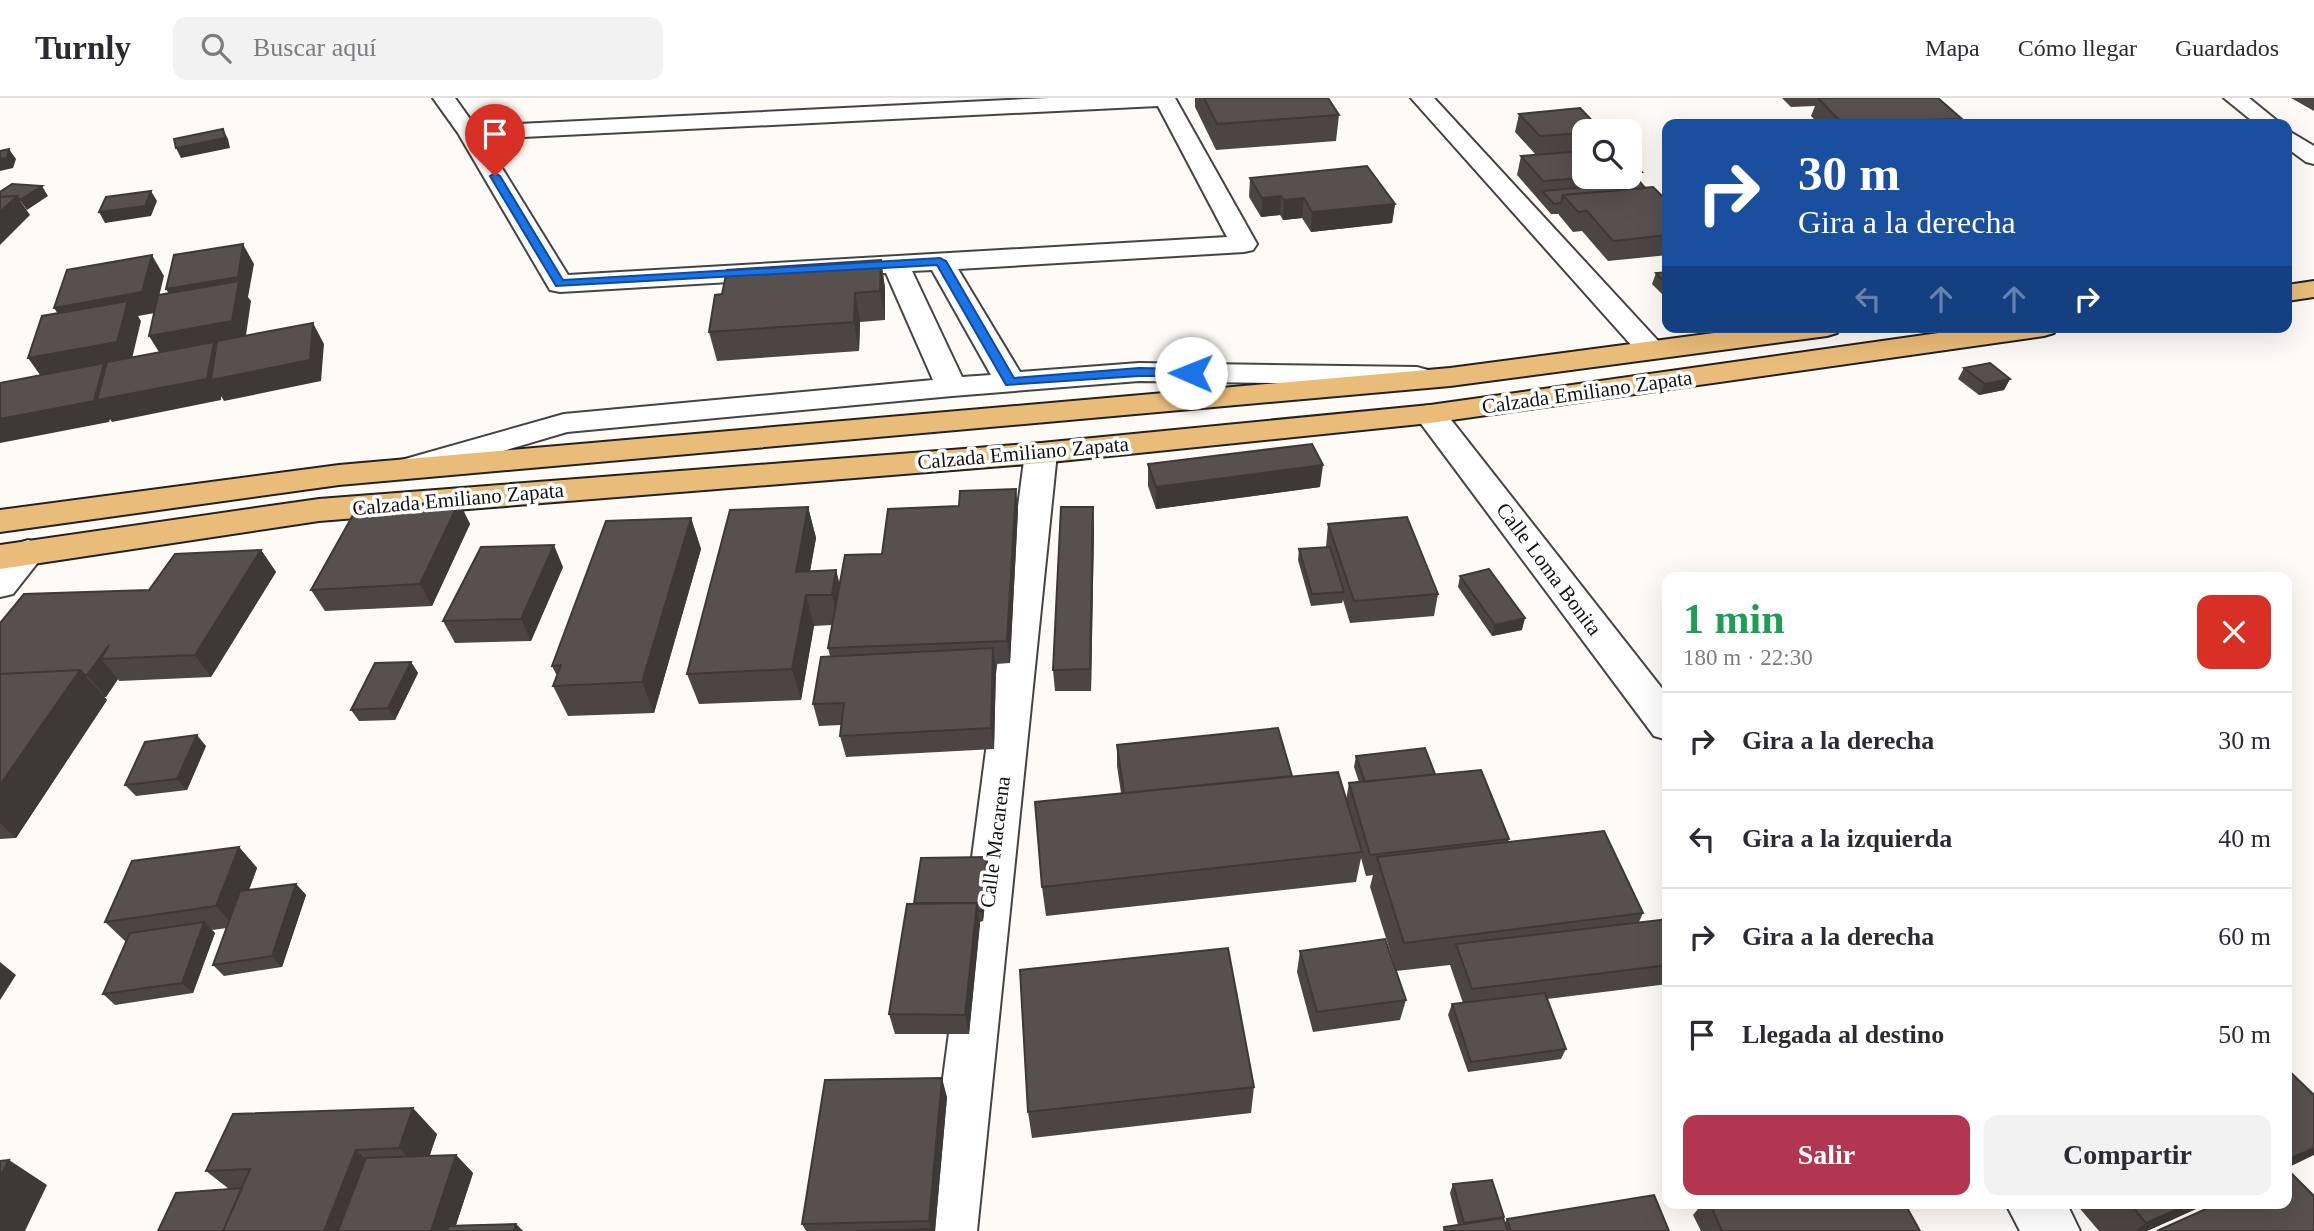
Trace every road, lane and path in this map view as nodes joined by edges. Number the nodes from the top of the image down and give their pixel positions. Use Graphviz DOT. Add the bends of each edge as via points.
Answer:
graph roads {
  1 [pos="444,98"];
  2 [pos="1422,98"];
  3 [pos="2235,98"];
  4 [pos="2263,119"];
  5 [pos="469,132"];
  6 [pos="2292,141"];
  7 [pos="2314,157"];
  8 [pos="940,261"];
  9 [pos="895,264"];
  10 [pos="2314,289"];
  11 [pos="2292,292"];
  12 [pos="1783,333"];
  13 [pos="2002,333"];
  14 [pos="1651,351"];
  15 [pos="1450,377"];
  16 [pos="1010,382"];
  17 [pos="952,387"];
  18 [pos="1430,414"];
  19 [pos="1041,453"];
  20 [pos="410,468"];
  21 [pos="0,521"];
  22 [pos="14,555"];
  23 [pos="0,585"];
  24 [pos="1662,717"];
  25 [pos="2037,1209"];
  26 [pos="950,1231"];
  27 [pos="2053,1231"];
  1 -- 5 [label="street"];
  2 -- 14 [label="street"];
  3 -- 4 [label="street"];
  5 -- 8 [label="street" via="1165,99 1244,244"];
  5 -- 9 [label="street" via="560,284"];
  6 -- 7 [label="street"];
  8 -- 9 [label="street"];
  8 -- 16 [label="street"];
  9 -- 17 [label="street"];
  10 -- 11 [label="main road"];
  12 -- 14 [label="main road, Calzada Emiliano Zapata"];
  13 -- 18 [label="main road, Calzada Emiliano Zapata"];
  14 -- 15 [label="main road, Calzada Emiliano Zapata"];
  15 -- 16 [label="street" via="1139,372"];
  15 -- 20 [label="main road, Calzada Emiliano Zapata"];
  16 -- 17 [label="street"];
  17 -- 20 [label="street" via="564,423"];
  18 -- 19 [label="main road, Calzada Emiliano Zapata"];
  18 -- 24 [label="street, Calle Loma Bonita"];
  19 -- 22 [label="main road, Calzada Emiliano Zapata" via="319,510"];
  19 -- 26 [label="street, Calle Macarena"];
  20 -- 21 [label="main road, Calzada Emiliano Zapata"];
  22 -- 23 [label="street"];
  25 -- 27 [label="street"];
}
